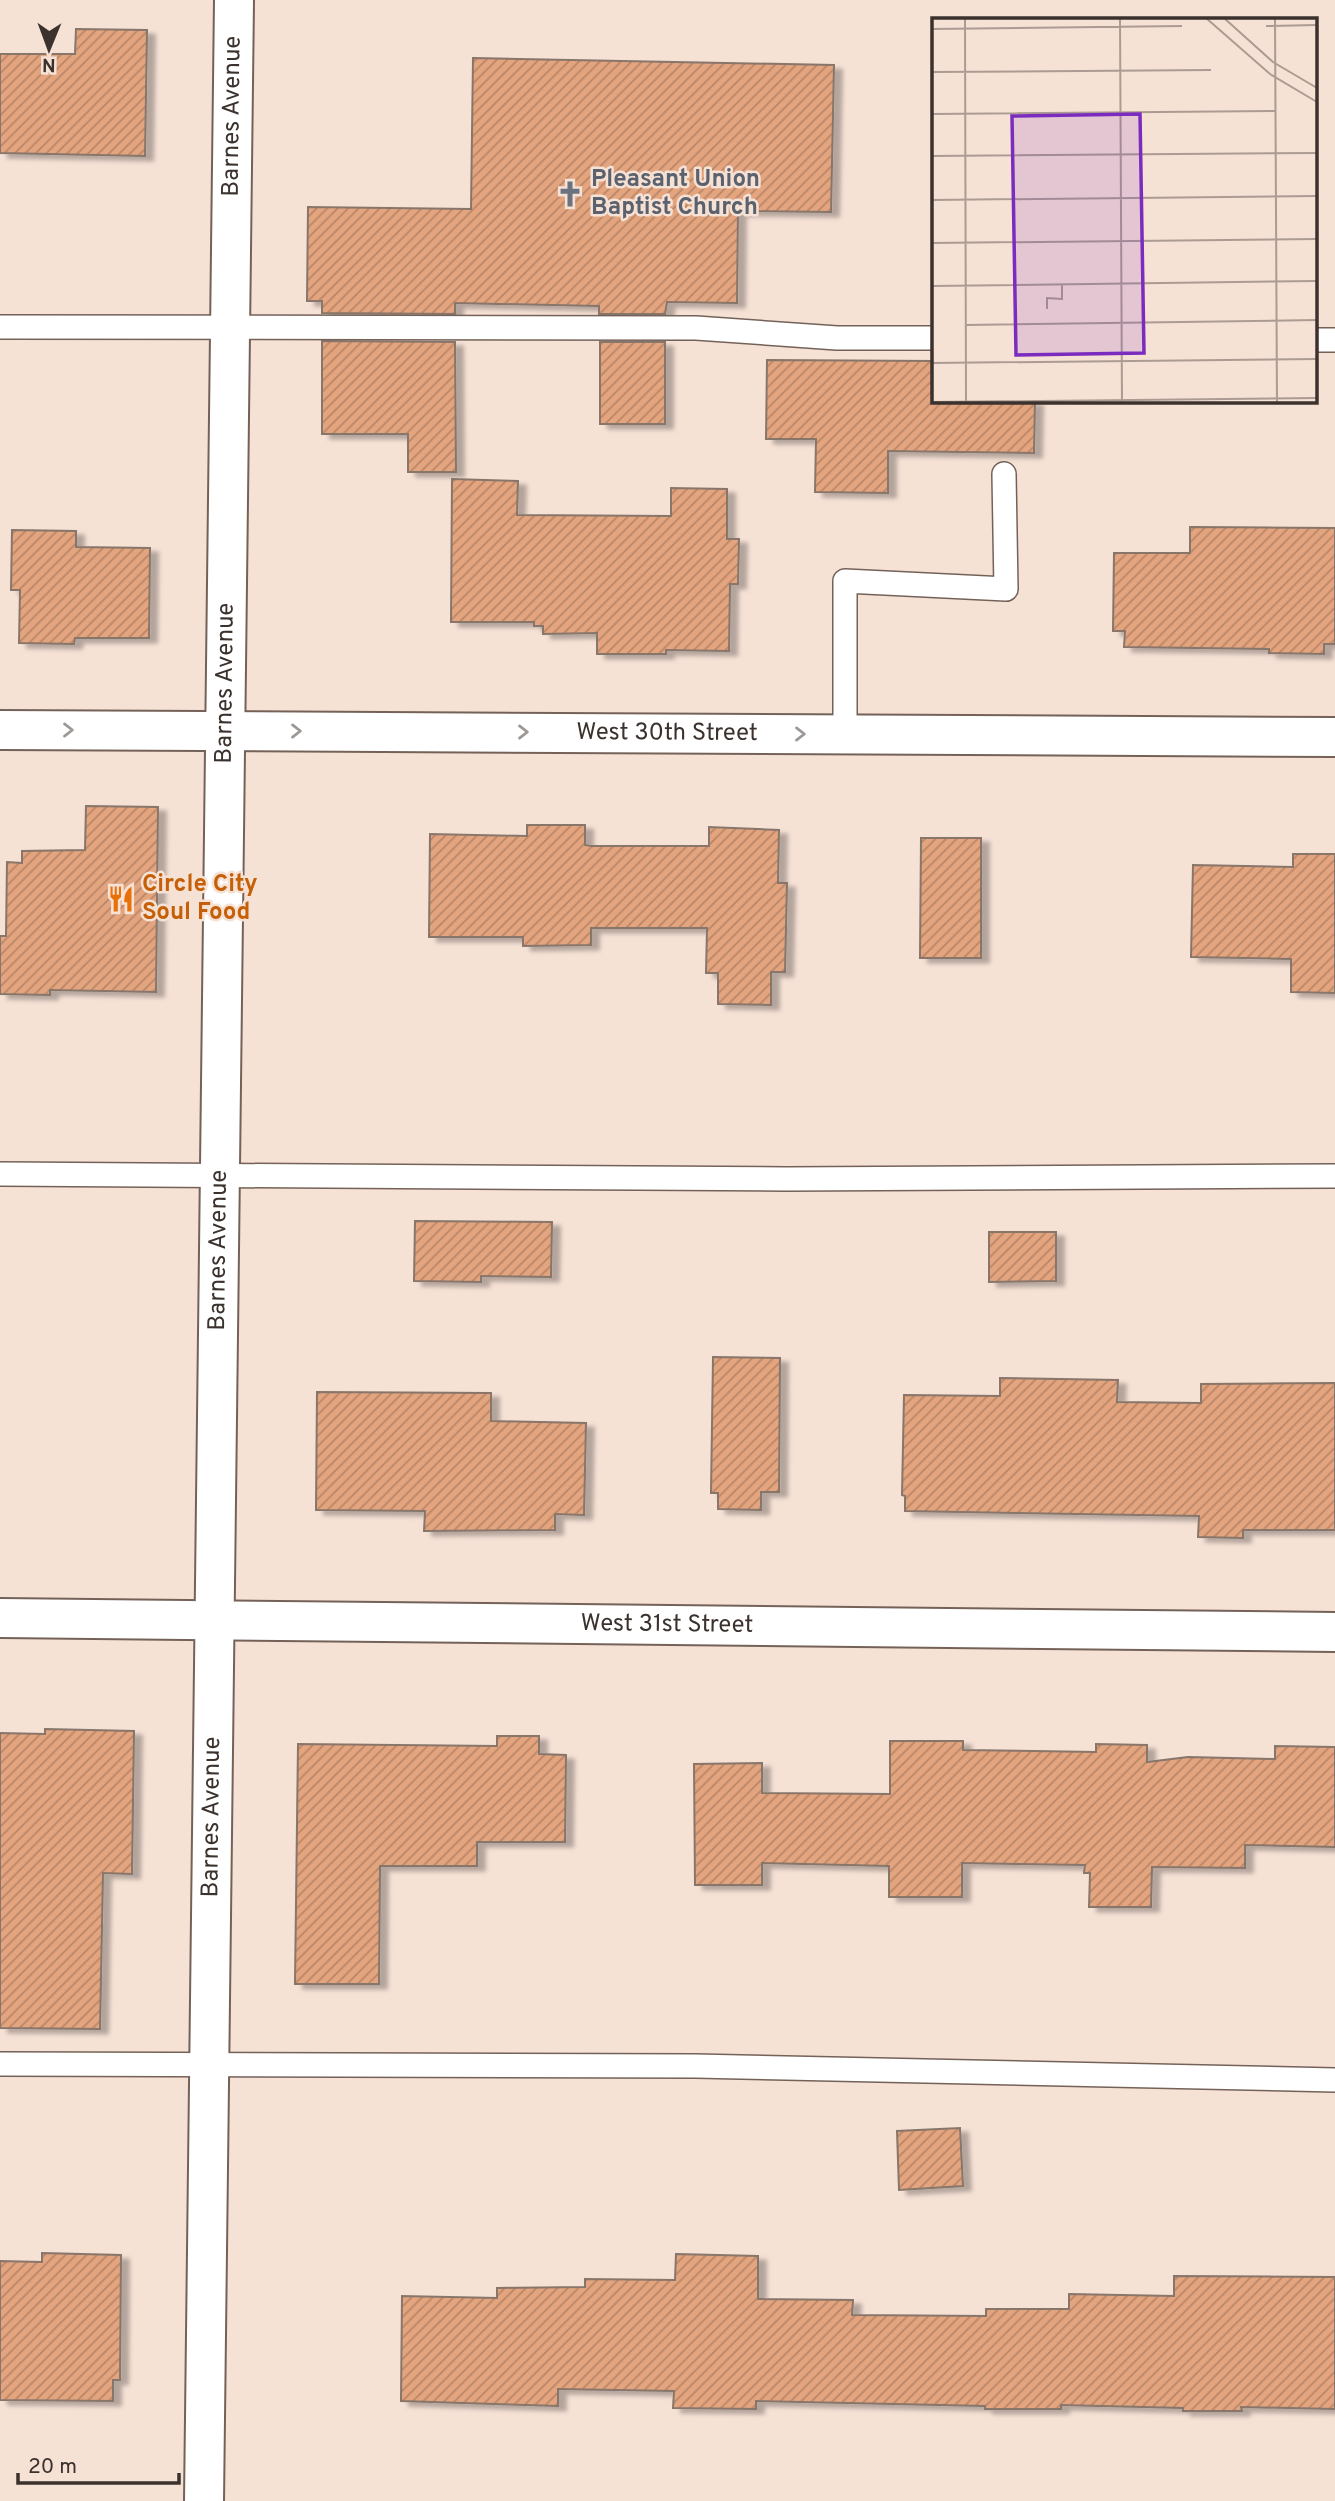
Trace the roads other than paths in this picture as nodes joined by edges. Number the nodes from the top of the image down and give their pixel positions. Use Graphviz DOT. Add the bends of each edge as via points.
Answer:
graph roads {
  1 [pos="234,0"];
  2 [pos="0,327"];
  3 [pos="231,329"];
  4 [pos="932,338"];
  5 [pos="1004,474"];
  6 [pos="0,730"];
  7 [pos="225,731"];
  8 [pos="845,734"];
  9 [pos="1335,737"];
  10 [pos="0,1174"];
  11 [pos="220,1175"];
  12 [pos="1335,1176"];
  13 [pos="0,1618"];
  14 [pos="216,1619"];
  15 [pos="1335,1632"];
  16 [pos="0,2064"];
  17 [pos="210,2066"];
  18 [pos="1335,2080"];
  19 [pos="204,2501"];
  1 -- 3 [label="street, Barnes Avenue"];
  2 -- 3 [label="lane"];
  3 -- 4 [label="lane" via="696,328 837,338"];
  3 -- 7 [label="street, Barnes Avenue"];
  5 -- 8 [label="lane" via="1006,589 845,581"];
  6 -- 7 [label="street, West 30th Street, one-way"];
  7 -- 8 [label="street, West 30th Street, one-way"];
  7 -- 11 [label="street, Barnes Avenue"];
  8 -- 9 [label="street, West 30th Street"];
  10 -- 11 [label="lane"];
  11 -- 12 [label="lane" via="772,1179"];
  11 -- 14 [label="street, Barnes Avenue"];
  13 -- 14 [label="street, West 31st Street"];
  14 -- 15 [label="street, West 31st Street"];
  14 -- 17 [label="street, Barnes Avenue"];
  16 -- 17 [label="lane"];
  17 -- 18 [label="lane" via="695,2066"];
  17 -- 19 [label="street, Barnes Avenue"];
}
